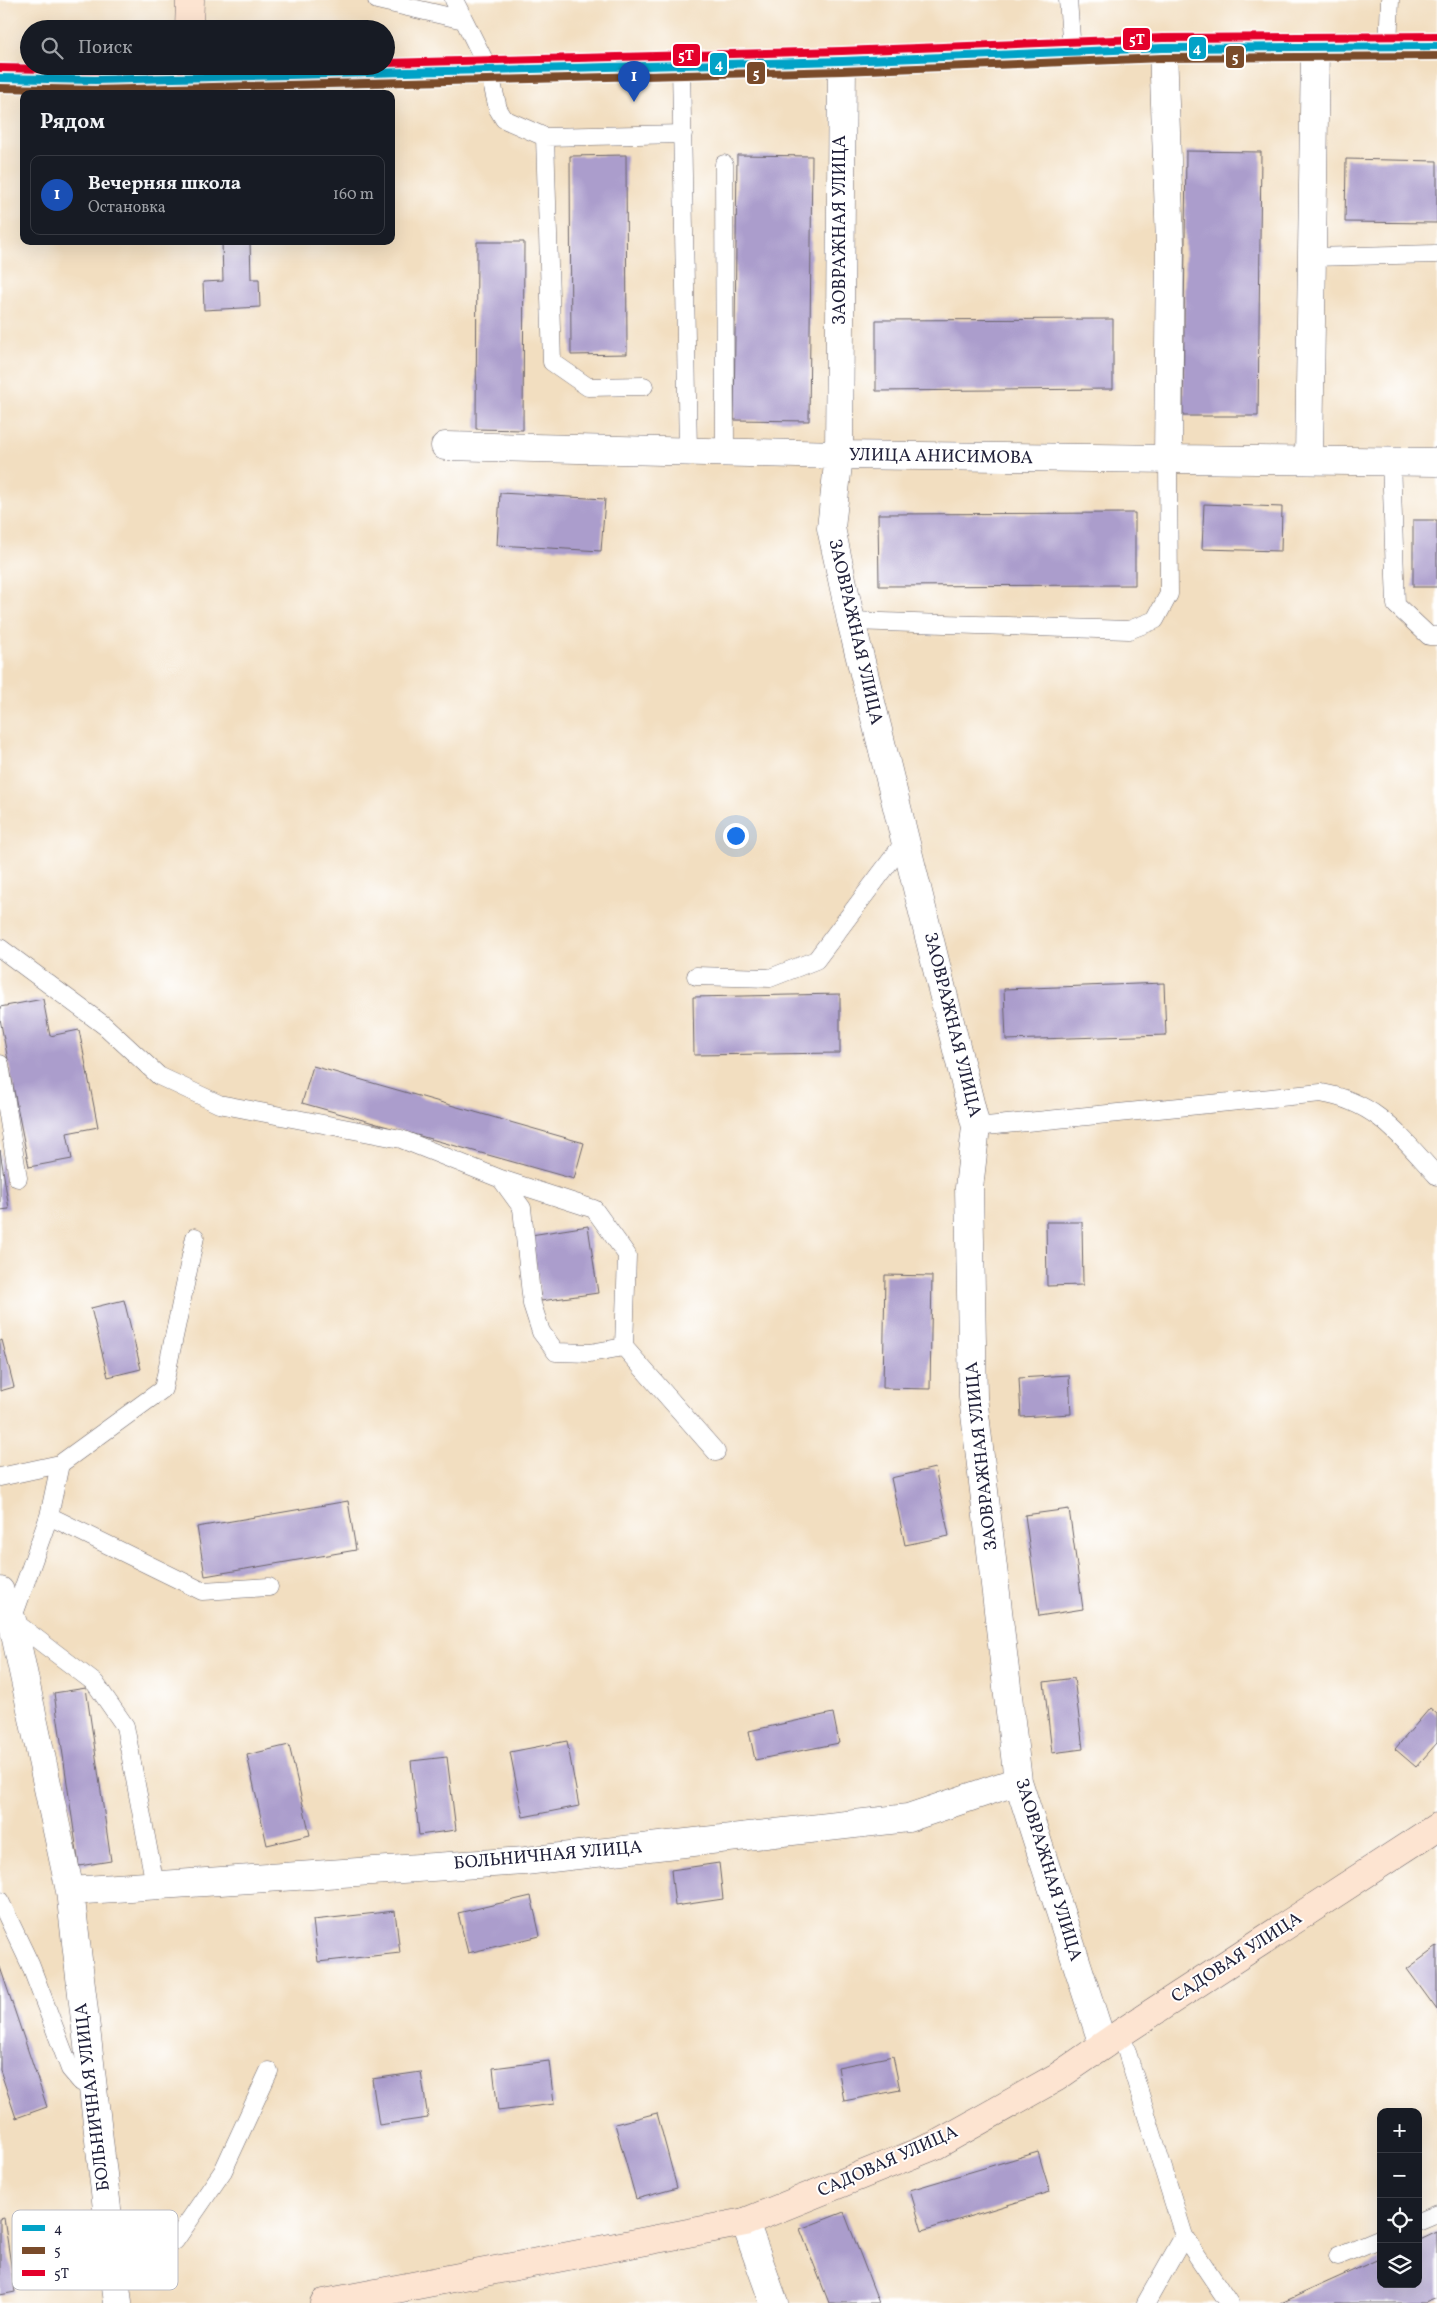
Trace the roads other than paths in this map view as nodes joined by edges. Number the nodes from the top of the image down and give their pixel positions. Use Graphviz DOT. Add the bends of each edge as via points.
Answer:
graph roads {
  1 [pos="190,0"];
  2 [pos="376,0"];
  3 [pos="454,0"];
  4 [pos="1068,0"];
  5 [pos="1390,0"];
  6 [pos="189,20"];
  7 [pos="464,20"];
  8 [pos="1388,46"];
  9 [pos="1437,46"];
  10 [pos="1315,47"];
  11 [pos="1163,48"];
  12 [pos="1072,51"];
  13 [pos="842,61"];
  14 [pos="681,65"];
  15 [pos="489,70"];
  16 [pos="170,75"];
  17 [pos="217,75"];
  18 [pos="0,78"];
  19 [pos="306,84"];
  20 [pos="101,87"];
  21 [pos="683,134"];
  22 [pos="546,137"];
  23 [pos="724,164"];
  24 [pos="1437,254"];
  25 [pos="1311,257"];
  26 [pos="644,386"];
  27 [pos="445,446"];
  28 [pos="688,452"];
  29 [pos="725,453"];
  30 [pos="839,455"];
  31 [pos="1309,459"];
  32 [pos="1168,460"];
  33 [pos="1391,460"];
  34 [pos="1437,462"];
  35 [pos="851,621"];
  36 [pos="1437,636"];
  37 [pos="906,840"];
  38 [pos="0,948"];
  39 [pos="696,976"];
  40 [pos="0,1064"];
  41 [pos="976,1127"];
  42 [pos="1437,1176"];
  43 [pos="18,1178"];
  44 [pos="501,1179"];
  45 [pos="195,1237"];
  46 [pos="624,1347"];
  47 [pos="716,1452"];
  48 [pos="60,1464"];
  49 [pos="0,1477"];
  50 [pos="49,1516"];
  51 [pos="269,1587"];
  52 [pos="0,1591"];
  53 [pos="12,1620"];
  54 [pos="1018,1781"];
  55 [pos="1437,1827"];
  56 [pos="155,1885"];
  57 [pos="70,1891"];
  58 [pos="0,1901"];
  59 [pos="1112,2039"];
  60 [pos="269,2071"];
  61 [pos="92,2087"];
  62 [pos="107,2210"];
  63 [pos="1437,2214"];
  64 [pos="1422,2220"];
  65 [pos="746,2222"];
  66 [pos="178,2235"];
  67 [pos="1184,2236"];
  68 [pos="1377,2240"];
  69 [pos="1338,2256"];
  70 [pos="116,2290"];
  71 [pos="118,2303"];
  72 [pos="324,2303"];
  73 [pos="774,2303"];
  74 [pos="1146,2303"];
  75 [pos="1229,2303"];
  1 -- 6 [label="main road"];
  2 -- 7 [label="lane"];
  3 -- 7 [label="lane"];
  4 -- 12 [label="lane"];
  5 -- 8 [label="lane"];
  7 -- 15 [label="lane"];
  8 -- 9 [label="main road"];
  8 -- 10 [label="main road"];
  10 -- 11 [label="main road"];
  10 -- 25 [label="street"];
  11 -- 12 [label="main road"];
  11 -- 32 [label="street" via="1170,244"];
  12 -- 13 [label="main road"];
  13 -- 14 [label="main road"];
  13 -- 30 [label="street, ЗАОВРАЖНАЯ УЛИЦА"];
  14 -- 15 [label="main road"];
  14 -- 21 [label="lane"];
  15 -- 19 [label="main road"];
  15 -- 22 [label="lane" via="498,110 504,119"];
  16 -- 20 [label="main road"];
  17 -- 19 [label="main road"];
  18 -- 20 [label="main road"];
  21 -- 22 [label="lane"];
  21 -- 28 [label="lane"];
  22 -- 26 [label="lane" via="552,362 588,387"];
  23 -- 29 [label="lane"];
  24 -- 25 [label="lane"];
  25 -- 31 [label="street"];
  27 -- 28 [label="street, УЛИЦА АНИСИМОВА"];
  28 -- 29 [label="street, УЛИЦА АНИСИМОВА"];
  29 -- 30 [label="street, УЛИЦА АНИСИМОВА"];
  30 -- 32 [label="street, УЛИЦА АНИСИМОВА"];
  30 -- 35 [label="street, ЗАОВРАЖНАЯ УЛИЦА" via="831,528"];
  31 -- 32 [label="street, УЛИЦА АНИСИМОВА"];
  31 -- 33 [label="street, УЛИЦА АНИСИМОВА"];
  32 -- 35 [label="lane" via="1169,594 1155,620 1128,630"];
  33 -- 34 [label="street, УЛИЦА АНИСИМОВА"];
  33 -- 36 [label="lane" via="1396,604 1429,636"];
  35 -- 37 [label="street, ЗАОВРАЖНАЯ УЛИЦА"];
  37 -- 39 [label="lane" via="816,960 770,978"];
  37 -- 41 [label="street, ЗАОВРАЖНАЯ УЛИЦА"];
  38 -- 44 [label="lane" via="104,1026 159,1076 219,1104 401,1139"];
  40 -- 43 [label="lane"];
  41 -- 42 [label="lane" via="1321,1093 1357,1102 1394,1129"];
  41 -- 54 [label="street, ЗАОВРАЖНАЯ УЛИЦА" via="969,1188 973,1397"];
  44 -- 46 [label="lane" via="594,1209 627,1255"];
  44 -- 46 [label="lane" via="522,1208 532,1304 541,1332 556,1352 590,1353"];
  45 -- 48 [label="lane" via="163,1389"];
  46 -- 47 [label="lane"];
  48 -- 49 [label="lane"];
  48 -- 50 [label="lane"];
  50 -- 51 [label="lane" via="202,1591"];
  50 -- 53 [label="lane"];
  52 -- 53 [label="street, БОЛЬНИЧНАЯ УЛИЦА"];
  53 -- 56 [label="lane" via="95,1683 125,1726"];
  53 -- 57 [label="street, БОЛЬНИЧНАЯ УЛИЦА"];
  54 -- 56 [label="street, БОЛЬНИЧНАЯ УЛИЦА" via="908,1818 525,1861"];
  54 -- 59 [label="street, ЗАОВРАЖНАЯ УЛИЦА"];
  55 -- 59 [label="main road, САДОВАЯ УЛИЦА"];
  56 -- 57 [label="street, БОЛЬНИЧНАЯ УЛИЦА"];
  57 -- 61 [label="street, БОЛЬНИЧНАЯ УЛИЦА"];
  58 -- 61 [label="lane" via="30,1964 70,2069 81,2082"];
  59 -- 65 [label="main road, САДОВАЯ УЛИЦА" via="1057,2078 936,2145"];
  59 -- 67 [label="lane"];
  60 -- 66 [label="lane" via="223,2171"];
  61 -- 62 [label="street, БОЛЬНИЧНАЯ УЛИЦА"];
  63 -- 64 [label="lane"];
  65 -- 72 [label="main road, САДОВАЯ УЛИЦА"];
  65 -- 73 [label="street"];
  67 -- 74 [label="lane"];
  67 -- 75 [label="lane"];
  68 -- 69 [label="lane"];
  70 -- 71 [label="street, БОЛЬНИЧНАЯ УЛИЦА"];
}
